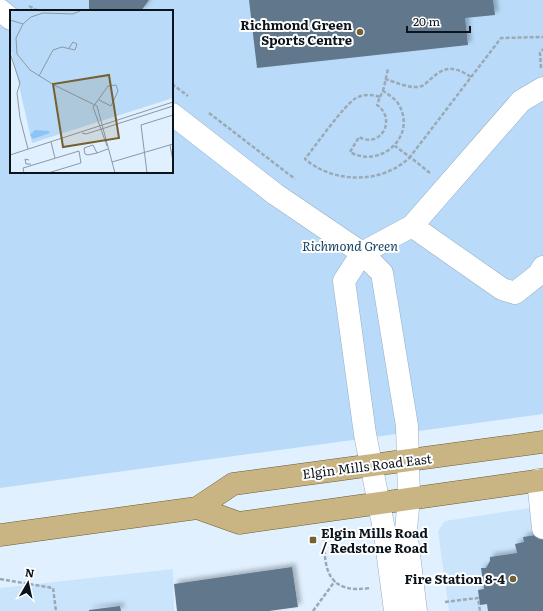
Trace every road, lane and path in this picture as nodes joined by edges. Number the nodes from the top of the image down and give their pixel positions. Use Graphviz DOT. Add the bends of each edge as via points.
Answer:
graph roads {
  1 [pos="0,10"];
  2 [pos="10,18"];
  3 [pos="543,37"];
  4 [pos="388,69"];
  5 [pos="471,77"];
  6 [pos="386,79"];
  7 [pos="173,85"];
  8 [pos="543,88"];
  9 [pos="383,91"];
  10 [pos="380,98"];
  11 [pos="191,99"];
  12 [pos="204,109"];
  13 [pos="173,115"];
  14 [pos="395,146"];
  15 [pos="410,157"];
  16 [pos="434,176"];
  17 [pos="298,182"];
  18 [pos="412,226"];
  19 [pos="362,253"];
  20 [pos="543,267"];
  21 [pos="543,442"];
  22 [pos="409,460"];
  23 [pos="370,466"];
  24 [pos="540,480"];
  25 [pos="409,498"];
  26 [pos="377,503"];
  27 [pos="197,508"];
  28 [pos="543,528"];
  29 [pos="0,535"];
  30 [pos="325,538"];
  31 [pos="0,579"];
  32 [pos="335,580"];
  33 [pos="373,587"];
  34 [pos="445,602"];
  35 [pos="56,611"];
  36 [pos="313,611"];
  37 [pos="395,611"];
  38 [pos="416,611"];
  39 [pos="480,611"];
  1 -- 2 [label="street"];
  3 -- 5 [label="path" via="501,38"];
  4 -- 6 [label="path"];
  5 -- 6 [label="path" via="461,70 452,68 443,69 423,86 414,87"];
  5 -- 15 [label="path"];
  6 -- 9 [label="path"];
  7 -- 11 [label="path"];
  8 -- 18 [label="street" via="521,101"];
  9 -- 10 [label="path"];
  9 -- 14 [label="path" via="399,104 402,113 403,129"];
  10 -- 14 [label="path" via="377,105 386,116 387,124 384,132 378,138 370,140 358,137 350,152 358,156 374,157"];
  10 -- 15 [label="path" via="376,95 363,95 351,101 305,158 313,166 324,171 359,177 394,170"];
  12 -- 17 [label="path"];
  13 -- 19 [label="street" via="274,194"];
  14 -- 15 [label="path"];
  15 -- 16 [label="path"];
  18 -- 19 [label="street"];
  18 -- 20 [label="street" via="502,289 515,293 538,275"];
  19 -- 22 [label="street" via="382,273 407,426"];
  19 -- 23 [label="street" via="344,281"];
  21 -- 22 [label="main road, Elgin Mills Road East"];
  22 -- 23 [label="main road, Elgin Mills Road East"];
  22 -- 25 [label="street"];
  23 -- 26 [label="street"];
  23 -- 27 [label="main road, Elgin Mills Road East" via="233,484"];
  24 -- 25 [label="main road, Elgin Mills Road East"];
  24 -- 28 [label="street"];
  25 -- 26 [label="main road, Elgin Mills Road East"];
  25 -- 38 [label="street" via="406,530"];
  26 -- 27 [label="main road, Elgin Mills Road East" via="239,523"];
  26 -- 37 [label="street"];
  27 -- 29 [label="main road, Elgin Mills Road East"];
  30 -- 32 [label="path" via="324,559 327,573"];
  31 -- 35 [label="path" via="53,588"];
  32 -- 33 [label="path" via="340,586 360,589"];
  32 -- 36 [label="path"];
  34 -- 39 [label="path" via="478,598"];
}
